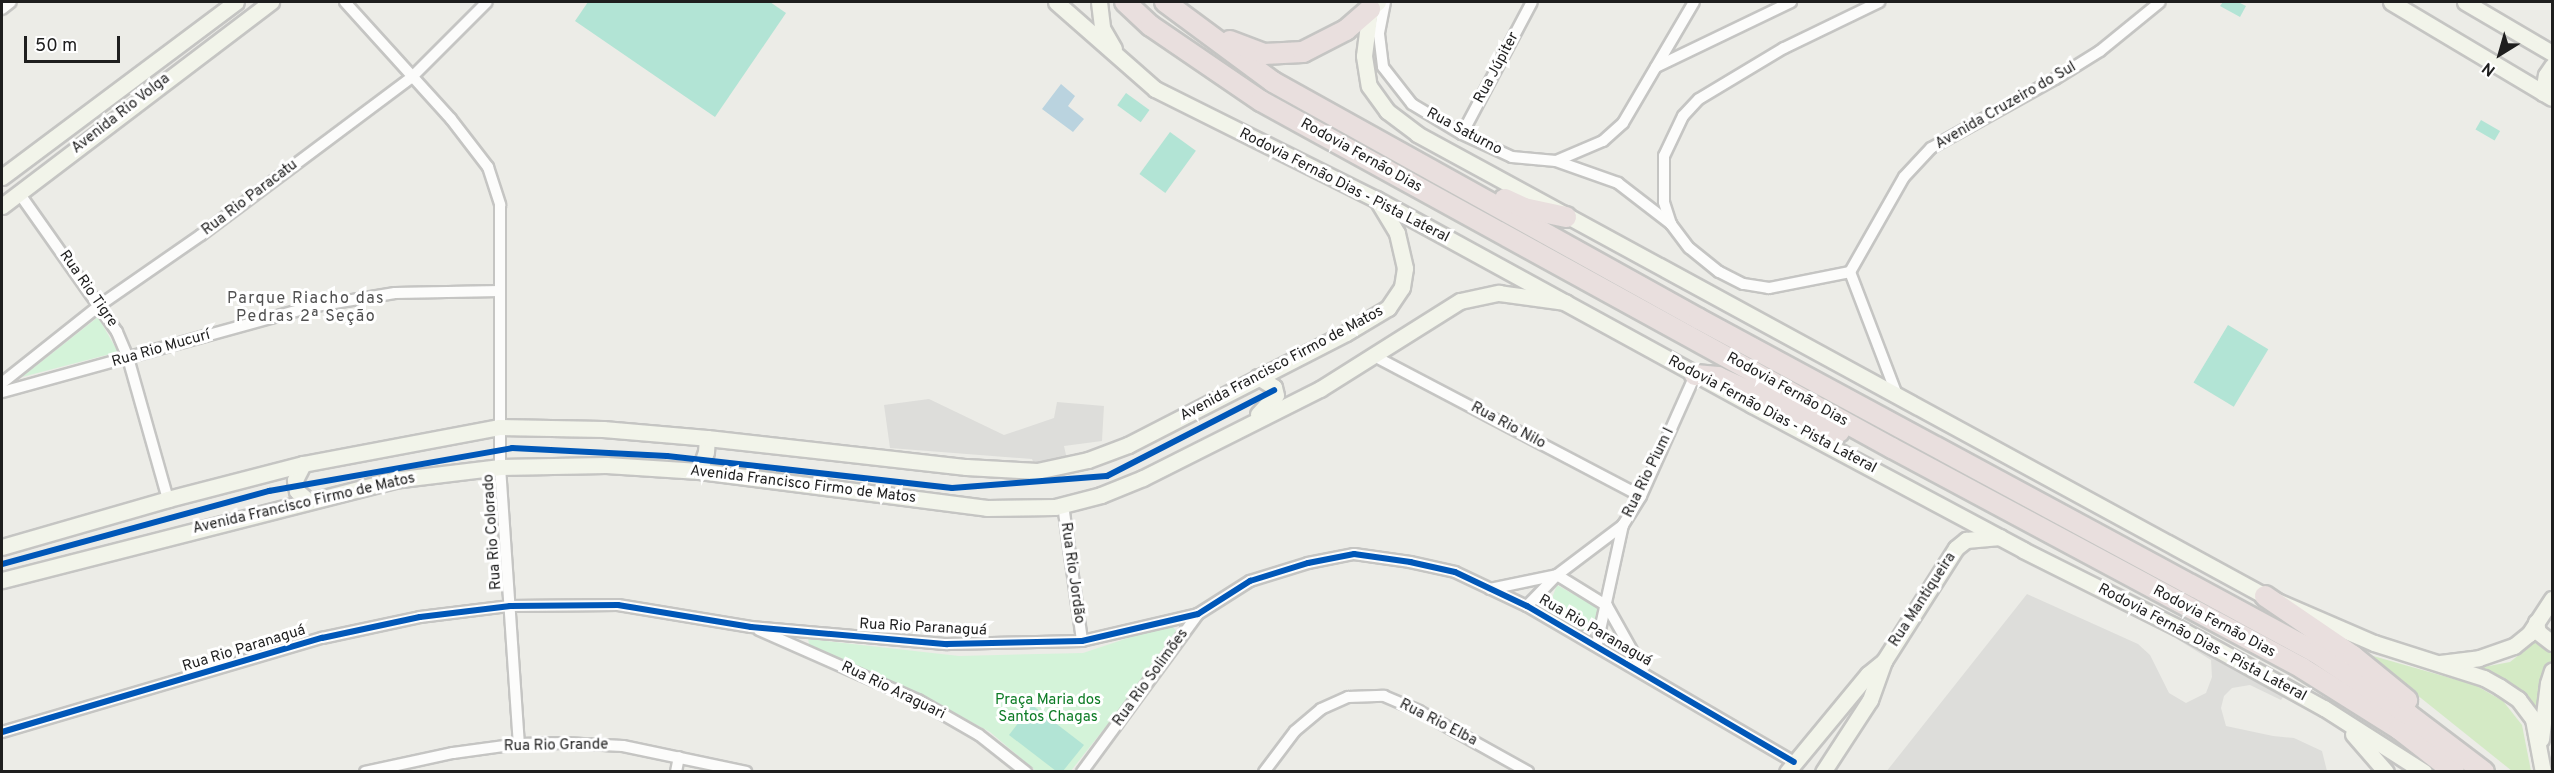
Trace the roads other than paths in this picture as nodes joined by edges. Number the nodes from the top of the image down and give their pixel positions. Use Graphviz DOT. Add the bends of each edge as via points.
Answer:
graph roads {
  1 [pos="11,2"];
  2 [pos="236,2"];
  3 [pos="271,2"];
  4 [pos="345,2"];
  5 [pos="487,2"];
  6 [pos="1056,2"];
  7 [pos="1125,2"];
  8 [pos="1165,2"];
  9 [pos="1173,2"];
  10 [pos="1532,2"];
  11 [pos="1694,2"];
  12 [pos="1791,2"];
  13 [pos="1879,2"];
  14 [pos="2160,2"];
  15 [pos="2391,2"];
  16 [pos="2465,2"];
  17 [pos="1378,4"];
  18 [pos="1099,7"];
  19 [pos="2,9"];
  20 [pos="2553,53"];
  21 [pos="1121,60"];
  22 [pos="2553,66"];
  23 [pos="1656,67"];
  24 [pos="411,78"];
  25 [pos="2548,96"];
  26 [pos="1462,134"];
  27 [pos="1391,148"];
  28 [pos="1556,161"];
  29 [pos="2,177"];
  30 [pos="19,193"];
  31 [pos="1376,199"];
  32 [pos="2,206"];
  33 [pos="1566,217"];
  34 [pos="1671,224"];
  35 [pos="1850,272"];
  36 [pos="500,291"];
  37 [pos="1565,302"];
  38 [pos="100,305"];
  39 [pos="1374,356"];
  40 [pos="129,358"];
  41 [pos="1695,375"];
  42 [pos="1258,377"];
  43 [pos="2,383"];
  44 [pos="2,392"];
  45 [pos="1897,395"];
  46 [pos="499,427"];
  47 [pos="1234,431"];
  48 [pos="707,438"];
  49 [pos="1892,448"];
  50 [pos="303,465"];
  51 [pos="500,467"];
  52 [pos="699,471"];
  53 [pos="1641,496"];
  54 [pos="168,499"];
  55 [pos="308,501"];
  56 [pos="1063,505"];
  57 [pos="1623,525"];
  58 [pos="2000,537"];
  59 [pos="2,547"];
  60 [pos="1557,575"];
  61 [pos="2,580"];
  62 [pos="1490,589"];
  63 [pos="2265,596"];
  64 [pos="2553,599"];
  65 [pos="510,606"];
  66 [pos="1527,606"];
  67 [pos="1606,606"];
  68 [pos="1198,614"];
  69 [pos="2536,622"];
  70 [pos="751,627"];
  71 [pos="1082,641"];
  72 [pos="2553,643"];
  73 [pos="1597,644"];
  74 [pos="1884,661"];
  75 [pos="2434,664"];
  76 [pos="2553,671"];
  77 [pos="1644,672"];
  78 [pos="1843,703"];
  79 [pos="2324,708"];
  80 [pos="1860,716"];
  81 [pos="2,732"];
  82 [pos="519,744"];
  83 [pos="2539,748"];
  84 [pos="679,757"];
  85 [pos="1791,767"];
  86 [pos="365,771"];
  87 [pos="676,771"];
  88 [pos="746,771"];
  89 [pos="1026,771"];
  90 [pos="1083,771"];
  91 [pos="1264,771"];
  92 [pos="1528,771"];
  93 [pos="1824,771"];
  94 [pos="2386,771"];
  95 [pos="2424,771"];
  96 [pos="2454,771"];
  97 [pos="2486,771"];
  98 [pos="2543,771"];
  1 -- 19 [label="street"];
  2 -- 29 [label="street, Avenida Rio Volga"];
  3 -- 30 [label="street, Avenida Rio Volga"];
  4 -- 24 [label="street, Rua Rio Colorado"];
  5 -- 24 [label="street, Rua Rio Paracatu"];
  6 -- 21 [label="street"];
  7 -- 49 [label="highway, Rodovia Fernão Dias" via="1151,26 1261,101"];
  8 -- 27 [label="highway, Rodovia Fernão Dias" via="1273,82"];
  9 -- 17 [label="highway" via="1229,40 1264,54 1303,52 1346,30"];
  10 -- 26 [label="street, Rua Júpiter"];
  11 -- 23 [label="street, Rua Saturno"];
  12 -- 23 [label="street"];
  13 -- 34 [label="street" via="1784,48 1699,99 1683,116 1664,156 1664,201"];
  14 -- 35 [label="street, Avenida Cruzeiro do Sul" via="2100,51 1931,148 1904,177"];
  15 -- 25 [label="street"];
  16 -- 20 [label="street"];
  17 -- 26 [label="street, Rua Saturno" via="1383,67 1412,104"];
  17 -- 33 [label="street" via="1364,56 1369,86 1387,111 1417,134"];
  18 -- 21 [label="street" via="1102,28"];
  21 -- 31 [label="street, Rodovia Fernão Dias - Pista Lateral" via="1155,89"];
  22 -- 25 [label="street" via="2546,75"];
  23 -- 28 [label="street, Rua Saturno" via="1623,123 1603,141"];
  24 -- 36 [label="street, Rua Rio Colorado" via="451,119 488,166 500,205"];
  24 -- 38 [label="street, Rua Rio Paracatu" via="201,236"];
  26 -- 28 [label="street, Rua Saturno" via="1512,157"];
  27 -- 33 [label="highway" via="1412,153 1524,208"];
  27 -- 97 [label="highway, Rodovia Fernão Dias" via="2315,652"];
  28 -- 34 [label="street" via="1618,183"];
  30 -- 32 [label="street, Avenida Rio Volga"];
  30 -- 38 [label="street, Rua Rio Tigre"];
  31 -- 37 [label="street, Rodovia Fernão Dias - Pista Lateral"];
  31 -- 42 [label="street, Avenida Francisco Firmo de Matos" via="1397,232 1405,268 1402,287 1388,308"];
  33 -- 45 [label="street"];
  34 -- 35 [label="street" via="1689,248 1719,272 1743,284 1769,288"];
  35 -- 45 [label="street"];
  36 -- 40 [label="street, Rua Rio Mucurí" via="395,293 310,307"];
  36 -- 46 [label="street, Rua Rio Colorado"];
  37 -- 39 [label="street, Avenida Francisco Firmo de Matos" via="1499,293 1460,301"];
  37 -- 41 [label="street, Rodovia Fernão Dias - Pista Lateral"];
  38 -- 40 [label="street, Rua Rio Tigre"];
  38 -- 43 [label="street, Rua Rio Paracatu"];
  39 -- 47 [label="street, Avenida Francisco Firmo de Matos" via="1320,389"];
  39 -- 53 [label="street, Rua Rio Nilo"];
  40 -- 44 [label="street, Rua Rio Mucurí"];
  40 -- 54 [label="street, Rua Rio Tigre"];
  41 -- 49 [label="highway" via="1718,377 1853,439"];
  41 -- 53 [label="street, Rua Rio Pium I"];
  41 -- 58 [label="street, Rodovia Fernão Dias - Pista Lateral"];
  42 -- 47 [label="street" via="1274,387 1276,395"];
  42 -- 48 [label="street, Avenida Francisco Firmo de Matos" via="1128,445 1088,460 1037,471 966,467"];
  45 -- 63 [label="street"];
  46 -- 48 [label="street, Avenida Francisco Firmo de Matos" via="603,429"];
  46 -- 50 [label="street, Avenida Francisco Firmo de Matos"];
  46 -- 51 [label="street, Rua Rio Colorado"];
  47 -- 56 [label="street, Avenida Francisco Firmo de Matos" via="1143,478"];
  48 -- 52 [label="street"];
  49 -- 96 [label="highway, Rodovia Fernão Dias" via="2302,668 2399,729"];
  50 -- 54 [label="street, Avenida Francisco Firmo de Matos"];
  50 -- 55 [label="street" via="295,480 297,491"];
  51 -- 52 [label="street, Avenida Francisco Firmo de Matos" via="606,465"];
  51 -- 55 [label="street, Avenida Francisco Firmo de Matos" via="393,480"];
  51 -- 65 [label="street, Rua Rio Colorado"];
  52 -- 56 [label="street, Avenida Francisco Firmo de Matos" via="987,508"];
  53 -- 57 [label="street, Rua Rio Pium I"];
  54 -- 59 [label="street, Avenida Francisco Firmo de Matos"];
  55 -- 61 [label="street, Avenida Francisco Firmo de Matos"];
  56 -- 71 [label="street, Rua Rio Jordão"];
  57 -- 60 [label="street"];
  57 -- 67 [label="street, Rua Rio Pium I"];
  58 -- 74 [label="street, Rua Mantiqueira" via="1966,540 1956,548"];
  58 -- 79 [label="street, Rodovia Fernão Dias - Pista Lateral" via="2178,627"];
  60 -- 62 [label="street"];
  60 -- 66 [label="street"];
  60 -- 67 [label="street"];
  62 -- 66 [label="street, Rua Rio Paranaguá"];
  62 -- 68 [label="street, Rua Rio Paranaguá" via="1455,573 1354,554 1250,581"];
  63 -- 75 [label="street"];
  63 -- 97 [label="highway" via="2353,656 2462,744"];
  64 -- 69 [label="street"];
  65 -- 70 [label="street, Rua Rio Paranaguá" via="618,605"];
  65 -- 81 [label="street, Rua Rio Paranaguá" via="420,616 322,638"];
  65 -- 82 [label="street, Rua Rio Colorado"];
  66 -- 73 [label="street, Rua Rio Paranaguá"];
  67 -- 73 [label="street, Rua Rio Pium I"];
  67 -- 77 [label="street"];
  68 -- 71 [label="street, Rua Rio Paranaguá"];
  68 -- 90 [label="street, Rua Rio Solimões"];
  69 -- 72 [label="street" via="2538,632"];
  69 -- 75 [label="street" via="2529,634 2500,653"];
  70 -- 71 [label="street, Rua Rio Paranaguá" via="947,644"];
  70 -- 89 [label="street, Rua Rio Araguari" via="918,700 979,735"];
  73 -- 77 [label="street, Rua Rio Paranaguá"];
  74 -- 78 [label="street, Rua Mantiqueira"];
  74 -- 80 [label="street, Rua Mantiqueira" via="1879,681"];
  75 -- 83 [label="street" via="2484,678 2518,699 2533,719"];
  76 -- 83 [label="street"];
  77 -- 85 [label="street, Rua Rio Paranaguá"];
  78 -- 80 [label="street"];
  78 -- 85 [label="street, Rua Mantiqueira"];
  79 -- 94 [label="street" via="2364,744"];
  79 -- 95 [label="street, Rodovia Fernão Dias - Pista Lateral"];
  80 -- 93 [label="street, Rua Mantiqueira"];
  82 -- 84 [label="street, Rua Rio Grande" via="623,746"];
  82 -- 86 [label="street, Rua Rio Grande"];
  83 -- 98 [label="street"];
  84 -- 87 [label="street"];
  84 -- 88 [label="street, Rua Rio Grande"];
  91 -- 92 [label="street, Rua Rio Elba" via="1295,731 1321,709 1348,698 1384,696"];
}
